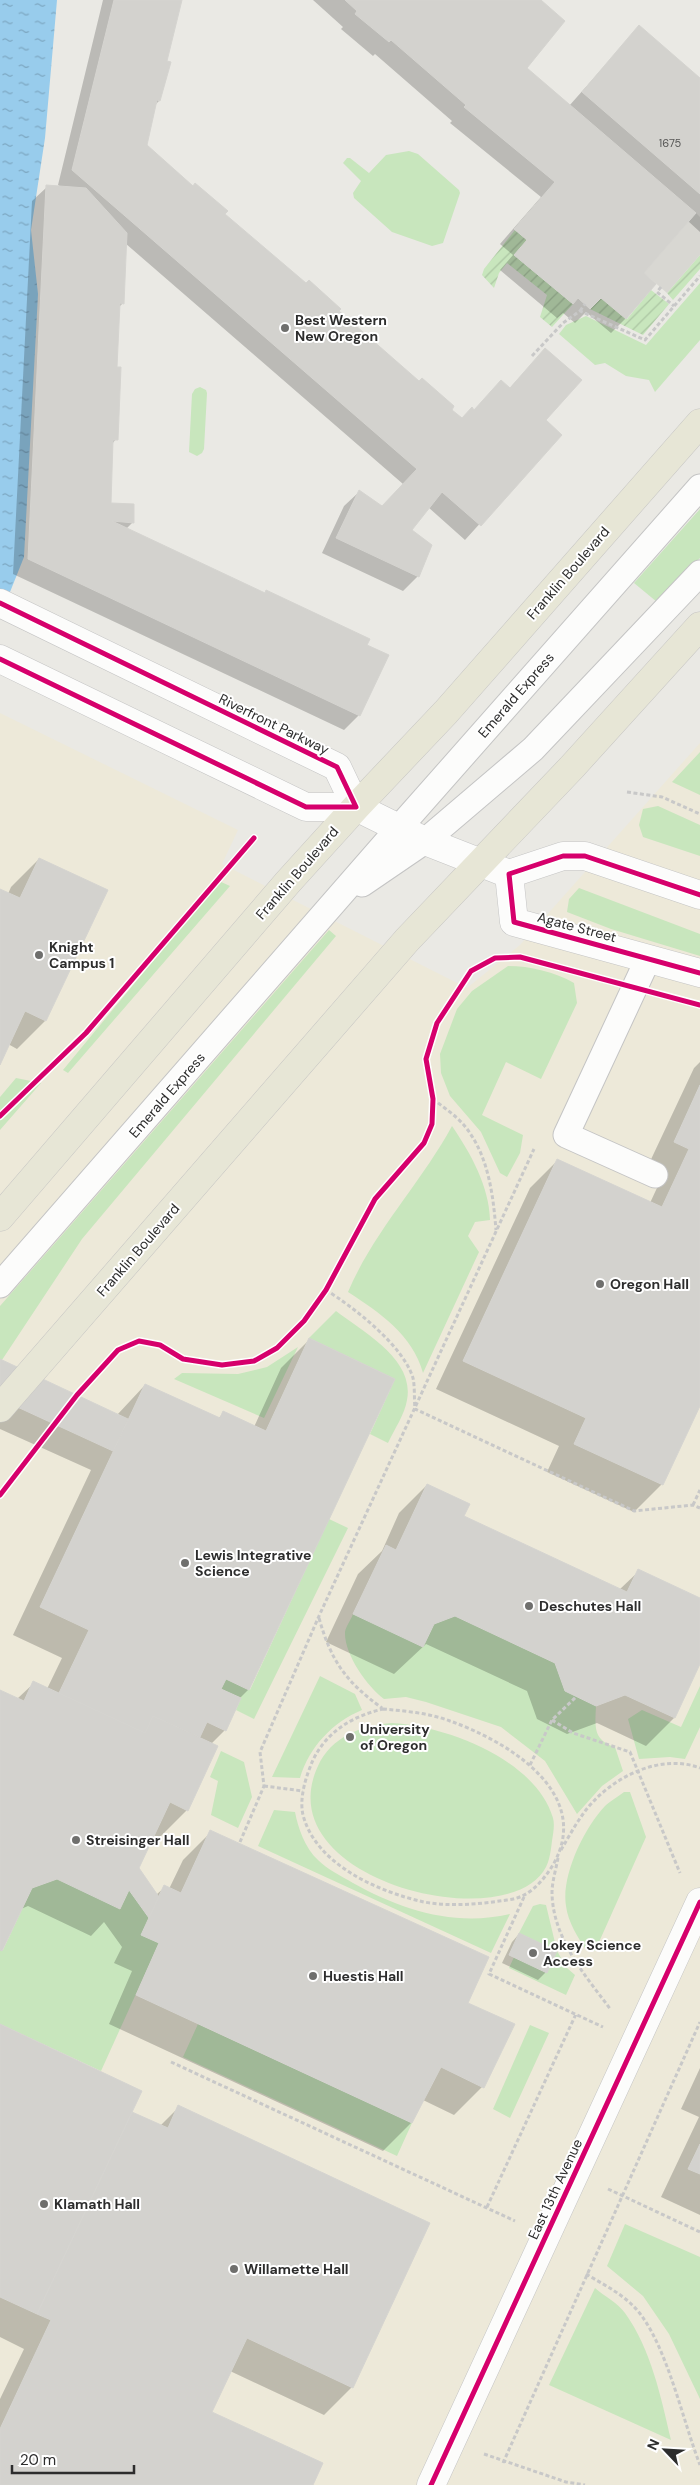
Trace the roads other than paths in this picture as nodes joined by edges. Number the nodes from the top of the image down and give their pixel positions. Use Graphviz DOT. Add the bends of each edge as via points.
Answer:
graph roads {
  1 [pos="700,423"];
  2 [pos="700,487"];
  3 [pos="700,573"];
  4 [pos="1,604"];
  5 [pos="700,626"];
  6 [pos="0,658"];
  7 [pos="356,807"];
  8 [pos="398,829"];
  9 [pos="425,841"];
  10 [pos="479,862"];
  11 [pos="509,874"];
  12 [pos="700,895"];
  13 [pos="333,904"];
  14 [pos="648,959"];
  15 [pos="700,973"];
  16 [pos="655,1175"];
  17 [pos="0,1217"];
  18 [pos="0,1286"];
  19 [pos="0,1408"];
  20 [pos="698,1906"];
  21 [pos="431,2485"];
  1 -- 7 [label="main road, Franklin Boulevard" via="446,712"];
  2 -- 8 [label="lane, Emerald Express"];
  3 -- 9 [label="lane, Emerald Express" via="534,749"];
  4 -- 7 [label="street, Riverfront Parkway" via="337,767"];
  5 -- 10 [label="main road, Franklin Boulevard" via="572,767"];
  6 -- 7 [label="street" via="306,808"];
  7 -- 8 [label="street"];
  7 -- 17 [label="main road, Franklin Boulevard"];
  8 -- 9 [label="street"];
  8 -- 13 [label="lane, Emerald Express"];
  9 -- 10 [label="street"];
  9 -- 13 [label="lane, Emerald Express"];
  10 -- 11 [label="street"];
  10 -- 19 [label="main road, Franklin Boulevard"];
  11 -- 12 [label="street" via="563,856 585,856"];
  11 -- 14 [label="street, Agate Street" via="514,922"];
  13 -- 18 [label="lane, Emerald Express"];
  14 -- 15 [label="street, Agate Street"];
  14 -- 16 [label="lane" via="566,1135"];
  20 -- 21 [label="street, East 13th Avenue"];
}
